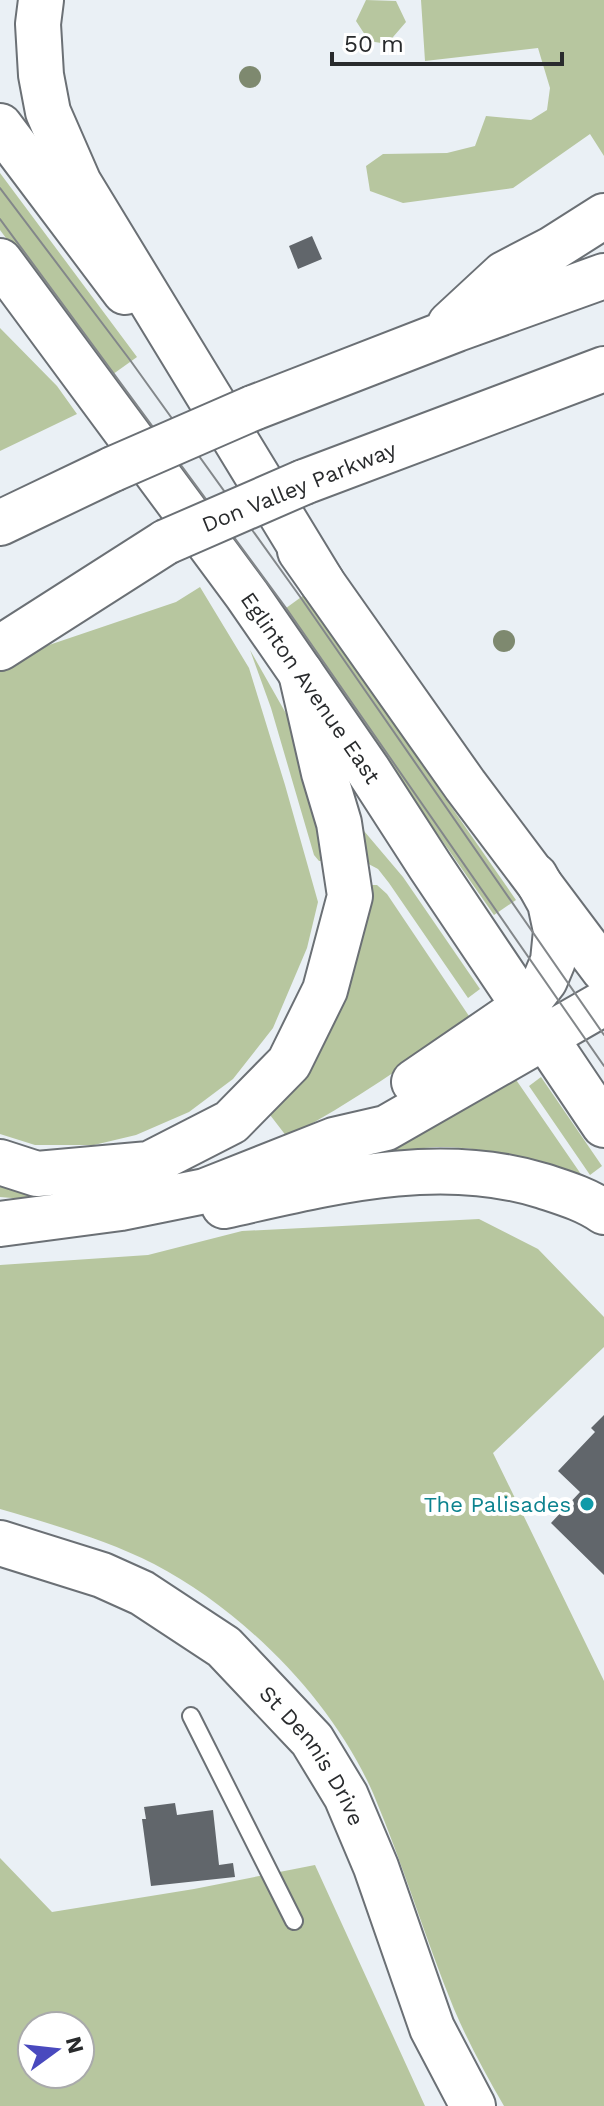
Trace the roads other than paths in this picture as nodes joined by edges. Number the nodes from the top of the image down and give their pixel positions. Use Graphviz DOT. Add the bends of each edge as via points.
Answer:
graph roads {
  1 [pos="41,0"];
  2 [pos="0,126"];
  3 [pos="604,216"];
  4 [pos="0,261"];
  5 [pos="604,276"];
  6 [pos="435,337"];
  7 [pos="604,369"];
  8 [pos="0,523"];
  9 [pos="166,542"];
  10 [pos="322,582"];
  11 [pos="0,618"];
  12 [pos="0,648"];
  13 [pos="301,673"];
  14 [pos="535,876"];
  15 [pos="604,970"];
  16 [pos="604,1003"];
  17 [pos="535,1021"];
  18 [pos="604,1125"];
  19 [pos="0,1162"];
  20 [pos="604,1212"];
  21 [pos="0,1224"];
  22 [pos="0,1543"];
  23 [pos="191,1716"];
  24 [pos="294,1921"];
  25 [pos="473,2106"];
  1 -- 10 [label="main road" via="38,37 48,112 79,183"];
  2 -- 10 [label="main road" via="110,269"];
  3 -- 6 [label="main road" via="504,274"];
  4 -- 13 [label="main road, Eglinton Avenue East"];
  5 -- 6 [label="main road"];
  6 -- 8 [label="main road, bridge" via="253,408"];
  7 -- 9 [label="main road, Don Valley Parkway, bridge" via="304,482"];
  9 -- 11 [label="main road, Don Valley Parkway"];
  9 -- 12 [label="main road"];
  10 -- 14 [label="main road"];
  13 -- 17 [label="main road, Eglinton Avenue East"];
  13 -- 19 [label="main road" via="339,823 350,896 325,990 289,1063 231,1122 149,1164 37,1174"];
  14 -- 15 [label="main road"];
  14 -- 17 [label="main road" via="550,903 556,931"];
  16 -- 17 [label="main road"];
  17 -- 18 [label="main road, Eglinton Avenue East"];
  17 -- 21 [label="main road" via="386,1128 334,1140 205,1191"];
  20 -- 21 [label="main road" via="520,1179 438,1170 366,1176 152,1221 53,1232"];
  22 -- 25 [label="main road, St Dennis Drive" via="142,1593 224,1647 312,1740 346,1796 432,2028"];
  23 -- 24 [label="lane"];
}
